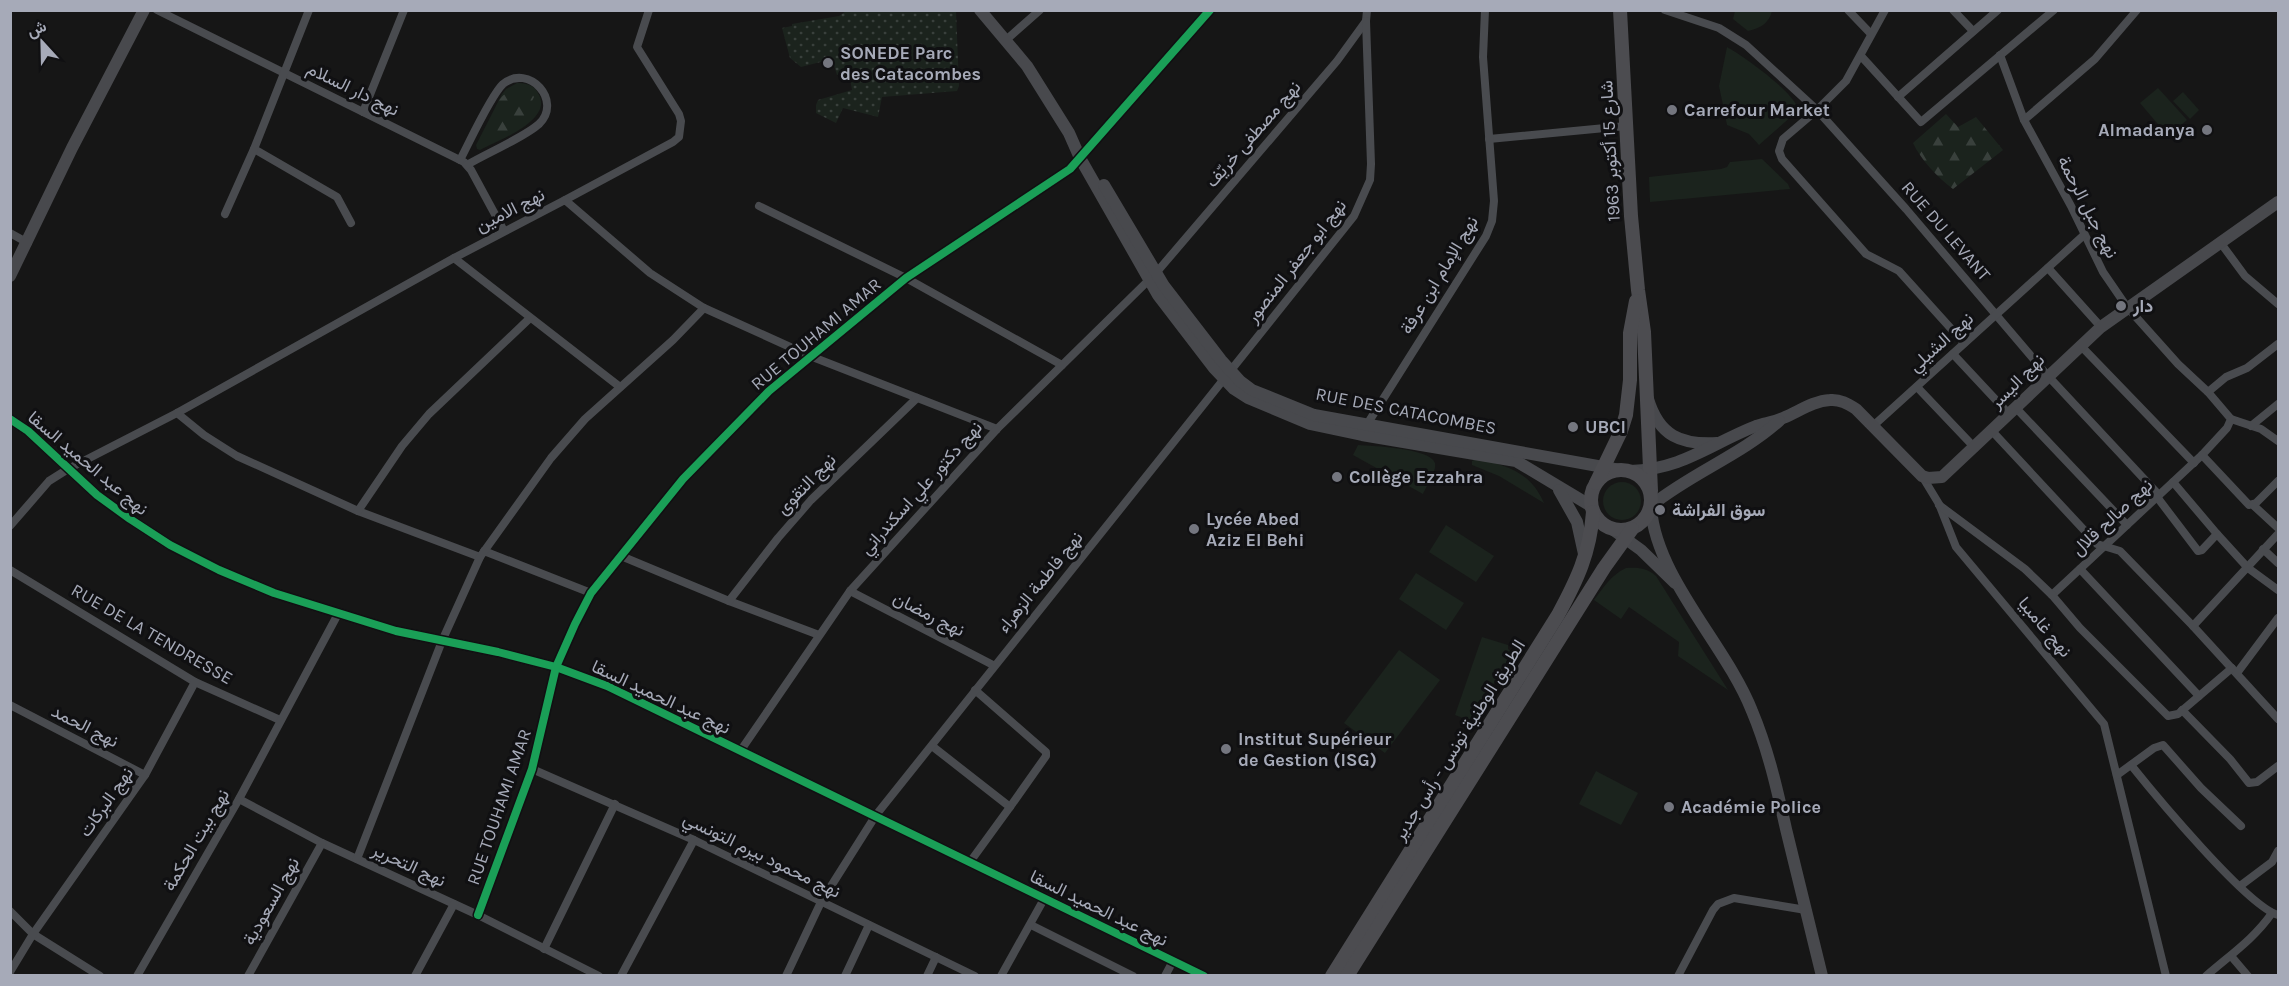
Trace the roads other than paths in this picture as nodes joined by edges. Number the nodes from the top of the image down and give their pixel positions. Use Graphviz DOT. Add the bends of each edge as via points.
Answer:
graph roads {
  1 [pos="144,10"];
  2 [pos="157,10"];
  3 [pos="309,10"];
  4 [pos="404,10"];
  5 [pos="649,10"];
  6 [pos="980,10"];
  7 [pos="1040,10"];
  8 [pos="1210,10"];
  9 [pos="1367,10"];
  10 [pos="1485,10"];
  11 [pos="1620,10"];
  12 [pos="1665,10"];
  13 [pos="1848,10"];
  14 [pos="1885,10"];
  15 [pos="1953,10"];
  16 [pos="1998,10"];
  17 [pos="2137,10"];
  18 [pos="2050,12"];
  19 [pos="1365,21"];
  20 [pos="1973,31"];
  21 [pos="1871,34"];
  22 [pos="1006,40"];
  23 [pos="2000,55"];
  24 [pos="1861,56"];
  25 [pos="284,74"];
  26 [pos="1898,97"];
  27 [pos="1817,110"];
  28 [pos="363,112"];
  29 [pos="2024,120"];
  30 [pos="1626,126"];
  31 [pos="1489,139"];
  32 [pos="254,149"];
  33 [pos="1083,155"];
  34 [pos="464,162"];
  35 [pos="565,200"];
  36 [pos="2278,202"];
  37 [pos="759,206"];
  38 [pos="225,214"];
  39 [pos="351,223"];
  40 [pos="504,231"];
  41 [pos="10,233"];
  42 [pos="2084,235"];
  43 [pos="2220,242"];
  44 [pos="28,243"];
  45 [pos="454,258"];
  46 [pos="2048,268"];
  47 [pos="10,276"];
  48 [pos="1152,276"];
  49 [pos="906,278"];
  50 [pos="1638,290"];
  51 [pos="2278,304"];
  52 [pos="2127,307"];
  53 [pos="704,308"];
  54 [pos="1996,315"];
  55 [pos="530,318"];
  56 [pos="2101,327"];
  57 [pos="1964,344"];
  58 [pos="2278,344"];
  59 [pos="2080,345"];
  60 [pos="1953,354"];
  61 [pos="810,356"];
  62 [pos="1062,365"];
  63 [pos="1228,375"];
  64 [pos="2048,376"];
  65 [pos="620,387"];
  66 [pos="1917,387"];
  67 [pos="1645,390"];
  68 [pos="2208,392"];
  69 [pos="916,398"];
  70 [pos="2278,404"];
  71 [pos="2012,411"];
  72 [pos="177,412"];
  73 [pos="1782,418"];
  74 [pos="10,419"];
  75 [pos="2231,419"];
  76 [pos="1874,426"];
  77 [pos="2252,426"];
  78 [pos="997,429"];
  79 [pos="1364,430"];
  80 [pos="1992,431"];
  81 [pos="2278,441"];
  82 [pos="1724,442"];
  83 [pos="1975,448"];
  84 [pos="2202,456"];
  85 [pos="2194,463"];
  86 [pos="1603,467"];
  87 [pos="69,469"];
  88 [pos="1625,470"];
  89 [pos="1650,470"];
  90 [pos="1922,476"];
  91 [pos="2174,482"];
  92 [pos="2278,482"];
  93 [pos="1596,483"];
  94 [pos="1557,487"];
  95 [pos="2158,496"];
  96 [pos="1651,502"];
  97 [pos="1939,504"];
  98 [pos="2253,505"];
  99 [pos="1592,509"];
  100 [pos="358,511"];
  101 [pos="2127,525"];
  102 [pos="10,526"];
  103 [pos="2278,528"];
  104 [pos="1629,533"];
  105 [pos="2217,534"];
  106 [pos="2278,534"];
  107 [pos="2103,547"];
  108 [pos="2263,549"];
  109 [pos="482,554"];
  110 [pos="621,556"];
  111 [pos="1585,562"];
  112 [pos="2278,563"];
  113 [pos="2248,568"];
  114 [pos="2080,569"];
  115 [pos="10,570"];
  116 [pos="2278,590"];
  117 [pos="850,591"];
  118 [pos="1682,591"];
  119 [pos="591,593"];
  120 [pos="2052,595"];
  121 [pos="729,601"];
  122 [pos="339,612"];
  123 [pos="2278,618"];
  124 [pos="2193,626"];
  125 [pos="819,635"];
  126 [pos="442,641"];
  127 [pos="993,665"];
  128 [pos="556,667"];
  129 [pos="2234,670"];
  130 [pos="195,682"];
  131 [pos="975,690"];
  132 [pos="2199,696"];
  133 [pos="10,705"];
  134 [pos="2182,710"];
  135 [pos="2278,719"];
  136 [pos="280,720"];
  137 [pos="932,746"];
  138 [pos="741,750"];
  139 [pos="2131,765"];
  140 [pos="2278,766"];
  141 [pos="532,769"];
  142 [pos="145,775"];
  143 [pos="2117,775"];
  144 [pos="239,799"];
  145 [pos="615,804"];
  146 [pos="1010,807"];
  147 [pos="876,814"];
  148 [pos="2241,826"];
  149 [pos="694,840"];
  150 [pos="322,843"];
  151 [pos="2278,851"];
  152 [pos="357,859"];
  153 [pos="970,862"];
  154 [pos="2240,886"];
  155 [pos="1044,899"];
  156 [pos="821,902"];
  157 [pos="454,904"];
  158 [pos="1806,910"];
  159 [pos="10,911"];
  160 [pos="2275,914"];
  161 [pos="478,915"];
  162 [pos="869,925"];
  163 [pos="1031,926"];
  164 [pos="33,934"];
  165 [pos="544,949"];
  166 [pos="2231,956"];
  167 [pos="936,957"];
  168 [pos="1173,961"];
  169 [pos="10,972"];
  170 [pos="100,975"];
  171 [pos="137,975"];
  172 [pos="248,975"];
  173 [pos="415,975"];
  174 [pos="599,975"];
  175 [pos="621,975"];
  176 [pos="786,975"];
  177 [pos="845,975"];
  178 [pos="927,975"];
  179 [pos="975,975"];
  180 [pos="1001,975"];
  181 [pos="1133,975"];
  182 [pos="1165,975"];
  183 [pos="1204,975"];
  184 [pos="1332,975"];
  185 [pos="1347,975"];
  186 [pos="1678,975"];
  187 [pos="1822,975"];
  188 [pos="2166,975"];
  189 [pos="2206,975"];
  190 [pos="2248,975"];
  1 -- 44 [label="main road"];
  2 -- 25 [label="street, نهج دار السلام"];
  3 -- 25 [label="street"];
  4 -- 28 [label="street"];
  5 -- 35 [label="street" via="637,47 679,114 679,137"];
  6 -- 22 [label="main road, RUE DES CATACOMBES"];
  7 -- 22 [label="street"];
  8 -- 33 [label="street, RUE TOUHAMI AMAR"];
  9 -- 19 [label="street, نهج مصطفى خريّف"];
  10 -- 31 [label="street, نهج الإمام ابن عرفة" via="1483,57"];
  11 -- 30 [label="main road, شارع 15 أكتوبر 1963"];
  12 -- 27 [label="street, RUE DU LEVANT" via="1719,28 1746,45"];
  13 -- 21 [label="street"];
  14 -- 21 [label="street"];
  15 -- 20 [label="street"];
  16 -- 20 [label="street"];
  17 -- 29 [label="street" via="2095,59"];
  18 -- 23 [label="street"];
  19 -- 48 [label="street, نهج مصطفى خريّف" via="1337,61"];
  19 -- 63 [label="street, نهج ابو جعفر المنصور" via="1371,164 1366,192 1354,216"];
  20 -- 26 [label="street"];
  21 -- 24 [label="street"];
  22 -- 33 [label="main road, RUE DES CATACOMBES"];
  23 -- 26 [label="street" via="1921,122"];
  23 -- 29 [label="street, نهج جبل الرحمة"];
  24 -- 26 [label="street"];
  24 -- 27 [label="street" via="1846,81"];
  25 -- 28 [label="street, نهج دار السلام"];
  25 -- 32 [label="street"];
  27 -- 54 [label="street, RUE DU LEVANT"];
  27 -- 57 [label="street" via="1781,142 1782,159 1866,254 1899,271"];
  28 -- 34 [label="street, نهج دار السلام"];
  29 -- 42 [label="street, نهج جبل الرحمة"];
  30 -- 31 [label="street"];
  30 -- 50 [label="main road, شارع 15 أكتوبر 1963"];
  31 -- 79 [label="street, نهج الإمام ابن عرفة" via="1494,201 1486,236"];
  32 -- 38 [label="street"];
  32 -- 39 [label="street" via="337,197"];
  33 -- 48 [label="main road, RUE DES CATACOMBES"];
  33 -- 49 [label="street, RUE TOUHAMI AMAR" via="1070,169"];
  34 -- 34 [label="street" via="501,86 516,78 539,85 547,100 539,124"];
  34 -- 40 [label="street"];
  35 -- 40 [label="street, نهج الامين"];
  35 -- 53 [label="street, نهج الامين" via="650,273"];
  36 -- 43 [label="main road, نهج اليسر"];
  37 -- 49 [label="street"];
  40 -- 45 [label="street, نهج الامين"];
  41 -- 44 [label="street"];
  42 -- 46 [label="street, نهج الشيلي"];
  42 -- 52 [label="street, نهج جبل الرحمة"];
  43 -- 51 [label="street" via="2245,276"];
  43 -- 52 [label="main road, نهج اليسر"];
  44 -- 47 [label="main road"];
  45 -- 55 [label="street"];
  45 -- 72 [label="street, نهج الامين"];
  46 -- 54 [label="street, نهج الشيلي"];
  46 -- 56 [label="street"];
  48 -- 62 [label="street, نهج دكتور علي اسكندراني"];
  48 -- 63 [label="main road, RUE DES CATACOMBES"];
  49 -- 61 [label="street, RUE TOUHAMI AMAR"];
  49 -- 62 [label="street"];
  50 -- 67 [label="main road, شارع 15 أكتوبر 1963" via="1644,332"];
  50 -- 86 [label="main road, شارع 15 أكتوبر 1963" via="1630,333 1626,415"];
  52 -- 56 [label="main road, نهج اليسر"];
  52 -- 68 [label="street, نهج جبل الرحمة"];
  53 -- 61 [label="street, نهج الامين"];
  53 -- 65 [label="street"];
  54 -- 57 [label="street, نهج الشيلي"];
  54 -- 64 [label="street, RUE DU LEVANT"];
  55 -- 65 [label="street"];
  55 -- 100 [label="street" via="429,414"];
  56 -- 59 [label="main road, نهج اليسر"];
  57 -- 60 [label="street, نهج الشيلي"];
  58 -- 68 [label="street"];
  59 -- 64 [label="main road, نهج اليسر"];
  59 -- 85 [label="street"];
  60 -- 66 [label="street, نهج الشيلي"];
  60 -- 71 [label="street"];
  61 -- 69 [label="street, نهج الامين"];
  61 -- 110 [label="street, RUE TOUHAMI AMAR" via="769,391 683,479"];
  62 -- 78 [label="street, نهج دكتور علي اسكندراني"];
  63 -- 79 [label="main road, RUE DES CATACOMBES" via="1252,390"];
  63 -- 127 [label="street, نهج فاطمة الزهراء"];
  64 -- 71 [label="main road, نهج اليسر"];
  64 -- 95 [label="street, RUE DU LEVANT"];
  65 -- 109 [label="street" via="551,458"];
  66 -- 76 [label="street, نهج الشيلي"];
  66 -- 83 [label="street"];
  67 -- 82 [label="main road" via="1658,420 1676,438 1687,443"];
  67 -- 89 [label="main road, شارع 15 أكتوبر 1963"];
  68 -- 75 [label="street, نهج جبل الرحمة"];
  69 -- 78 [label="street, نهج الامين"];
  69 -- 121 [label="street, نهج التقوى" via="811,500"];
  70 -- 77 [label="street"];
  71 -- 80 [label="main road, نهج اليسر"];
  71 -- 101 [label="street"];
  72 -- 87 [label="street, نهج الامين"];
  72 -- 100 [label="street" via="237,456"];
  73 -- 76 [label="main road" via="1832,399 1848,404"];
  73 -- 82 [label="main road, RUE DES CATACOMBES"];
  73 -- 96 [label="main road" via="1761,438"];
  74 -- 87 [label="street, نهج عبد الحميد السقا"];
  75 -- 77 [label="street"];
  75 -- 84 [label="street, نهج صالح قلال"];
  76 -- 90 [label="main road"];
  77 -- 81 [label="street"];
  78 -- 117 [label="street, نهج دكتور علي اسكندراني"];
  79 -- 86 [label="main road, RUE DES CATACOMBES" via="1511,449"];
  79 -- 94 [label="main road, RUE DES CATACOMBES" via="1516,461"];
  80 -- 83 [label="main road, نهج اليسر"];
  80 -- 107 [label="street"];
  82 -- 89 [label="main road, RUE DES CATACOMBES" via="1681,462"];
  83 -- 90 [label="main road, نهج اليسر" via="1942,477"];
  84 -- 85 [label="street, نهج صالح قلال"];
  84 -- 98 [label="street"];
  85 -- 91 [label="street, نهج صالح قلال"];
  86 -- 88 [label="main road, RUE DES CATACOMBES"];
  86 -- 93 [label="main road, شارع 15 أكتوبر 1963"];
  87 -- 102 [label="street, نهج الامين" via="49,481"];
  87 -- 122 [label="street, نهج عبد الحميد السقا" via="105,501 170,545 274,593"];
  88 -- 89 [label="main road, RUE DES CATACOMBES"];
  88 -- 93 [label="main road" via="1606,474"];
  88 -- 96 [label="main road" via="1646,482"];
  89 -- 96 [label="main road, شارع 15 أكتوبر 1963"];
  90 -- 97 [label="street"];
  91 -- 95 [label="street, نهج صالح قلال"];
  91 -- 105 [label="street"];
  92 -- 98 [label="street"];
  93 -- 99 [label="main road"];
  94 -- 99 [label="main road, RUE DES CATACOMBES"];
  94 -- 111 [label="main road" via="1577,522"];
  95 -- 101 [label="street, نهج صالح قلال"];
  95 -- 105 [label="street, RUE DU LEVANT" via="2198,551"];
  96 -- 104 [label="main road" via="1644,521"];
  96 -- 118 [label="main road" via="1657,542"];
  97 -- 120 [label="street" via="2025,569"];
  97 -- 143 [label="street, نهج غامبيا" via="1956,547 2101,719"];
  98 -- 103 [label="street"];
  99 -- 104 [label="main road" via="1598,520 1612,530"];
  99 -- 111 [label="main road, الطريق الوطنية تونس - رأس جدير" via="1592,535"];
  100 -- 109 [label="street" via="444,545"];
  101 -- 107 [label="street, نهج صالح قلال"];
  104 -- 118 [label="main road"];
  104 -- 185 [label="main road, الطريق الوطنية تونس - رأس جدير"];
  105 -- 113 [label="street"];
  106 -- 108 [label="street"];
  107 -- 114 [label="street, نهج صالح قلال"];
  107 -- 124 [label="street" via="2120,551"];
  108 -- 112 [label="street"];
  108 -- 113 [label="street"];
  109 -- 119 [label="street"];
  109 -- 126 [label="street"];
  110 -- 119 [label="street, RUE TOUHAMI AMAR"];
  110 -- 121 [label="street"];
  111 -- 184 [label="main road, الطريق الوطنية تونس - رأس جدير" via="1558,615"];
  113 -- 116 [label="street"];
  113 -- 124 [label="street"];
  114 -- 120 [label="street, نهج صالح قلال"];
  114 -- 132 [label="street"];
  115 -- 130 [label="street, RUE DE LA TENDRESSE"];
  117 -- 125 [label="street, نهج دكتور علي اسكندراني"];
  117 -- 127 [label="street, نهج رمضان"];
  118 -- 158 [label="main road" via="1728,661 1753,712 1767,752"];
  119 -- 128 [label="street, RUE TOUHAMI AMAR"];
  120 -- 134 [label="street" via="2168,716"];
  121 -- 125 [label="street"];
  122 -- 126 [label="street, نهج عبد الحميد السقا"];
  122 -- 136 [label="street, نهج بيت الحكمة"];
  123 -- 129 [label="street"];
  124 -- 129 [label="street"];
  125 -- 138 [label="street, نهج دكتور علي اسكندراني"];
  126 -- 128 [label="street, نهج عبد الحميد السقا"];
  126 -- 152 [label="street"];
  127 -- 131 [label="street, نهج فاطمة الزهراء"];
  128 -- 138 [label="street, نهج عبد الحميد السقا" via="607,686"];
  128 -- 141 [label="street, RUE TOUHAMI AMAR"];
  129 -- 132 [label="street"];
  129 -- 135 [label="street"];
  130 -- 136 [label="street, RUE DE LA TENDRESSE"];
  130 -- 142 [label="street, نهج البركات"];
  131 -- 137 [label="street, نهج فاطمة الزهراء"];
  131 -- 146 [label="street" via="1046,752"];
  132 -- 134 [label="street"];
  133 -- 142 [label="street, نهج الحمد"];
  134 -- 140 [label="street" via="2249,783 2257,782"];
  136 -- 144 [label="street, نهج بيت الحكمة"];
  137 -- 146 [label="street"];
  137 -- 147 [label="street, نهج فاطمة الزهراء"];
  138 -- 147 [label="street, نهج عبد الحميد السقا"];
  139 -- 143 [label="street"];
  139 -- 148 [label="street" via="2163,745"];
  139 -- 154 [label="street"];
  141 -- 145 [label="street, نهج محمود بيرم التونسي"];
  141 -- 161 [label="street, RUE TOUHAMI AMAR"];
  142 -- 164 [label="street, نهج البركات"];
  143 -- 188 [label="street, نهج غامبيا"];
  144 -- 150 [label="street, نهج التحرير"];
  144 -- 171 [label="street, نهج بيت الحكمة"];
  145 -- 149 [label="street, نهج محمود بيرم التونسي"];
  145 -- 165 [label="street"];
  146 -- 153 [label="street"];
  147 -- 153 [label="street, نهج عبد الحميد السقا"];
  147 -- 156 [label="street, نهج فاطمة الزهراء"];
  149 -- 156 [label="street, نهج محمود بيرم التونسي"];
  149 -- 175 [label="street"];
  150 -- 152 [label="street, نهج التحرير"];
  150 -- 172 [label="street, نهج السعودية"];
  151 -- 154 [label="street" via="2272,862"];
  152 -- 157 [label="street, نهج التحرير"];
  153 -- 155 [label="street, نهج عبد الحميد السقا"];
  154 -- 160 [label="street"];
  155 -- 163 [label="street"];
  155 -- 168 [label="street, نهج عبد الحميد السقا"];
  156 -- 162 [label="street, نهج محمود بيرم التونسي"];
  156 -- 176 [label="street, نهج فاطمة الزهراء"];
  157 -- 161 [label="street, نهج التحرير"];
  157 -- 173 [label="street"];
  158 -- 186 [label="street" via="1726,900 1713,910"];
  158 -- 187 [label="main road"];
  159 -- 164 [label="street"];
  160 -- 166 [label="street"];
  161 -- 165 [label="street, نهج التحرير"];
  162 -- 167 [label="street, نهج محمود بيرم التونسي"];
  162 -- 177 [label="street"];
  163 -- 180 [label="street"];
  163 -- 181 [label="street"];
  164 -- 169 [label="street, نهج البركات"];
  164 -- 170 [label="street"];
  165 -- 174 [label="street, نهج التحرير"];
  166 -- 189 [label="street"];
  166 -- 190 [label="street"];
  167 -- 178 [label="street"];
  167 -- 179 [label="street, نهج محمود بيرم التونسي"];
  168 -- 182 [label="street"];
  168 -- 183 [label="street, نهج عبد الحميد السقا"];
}
